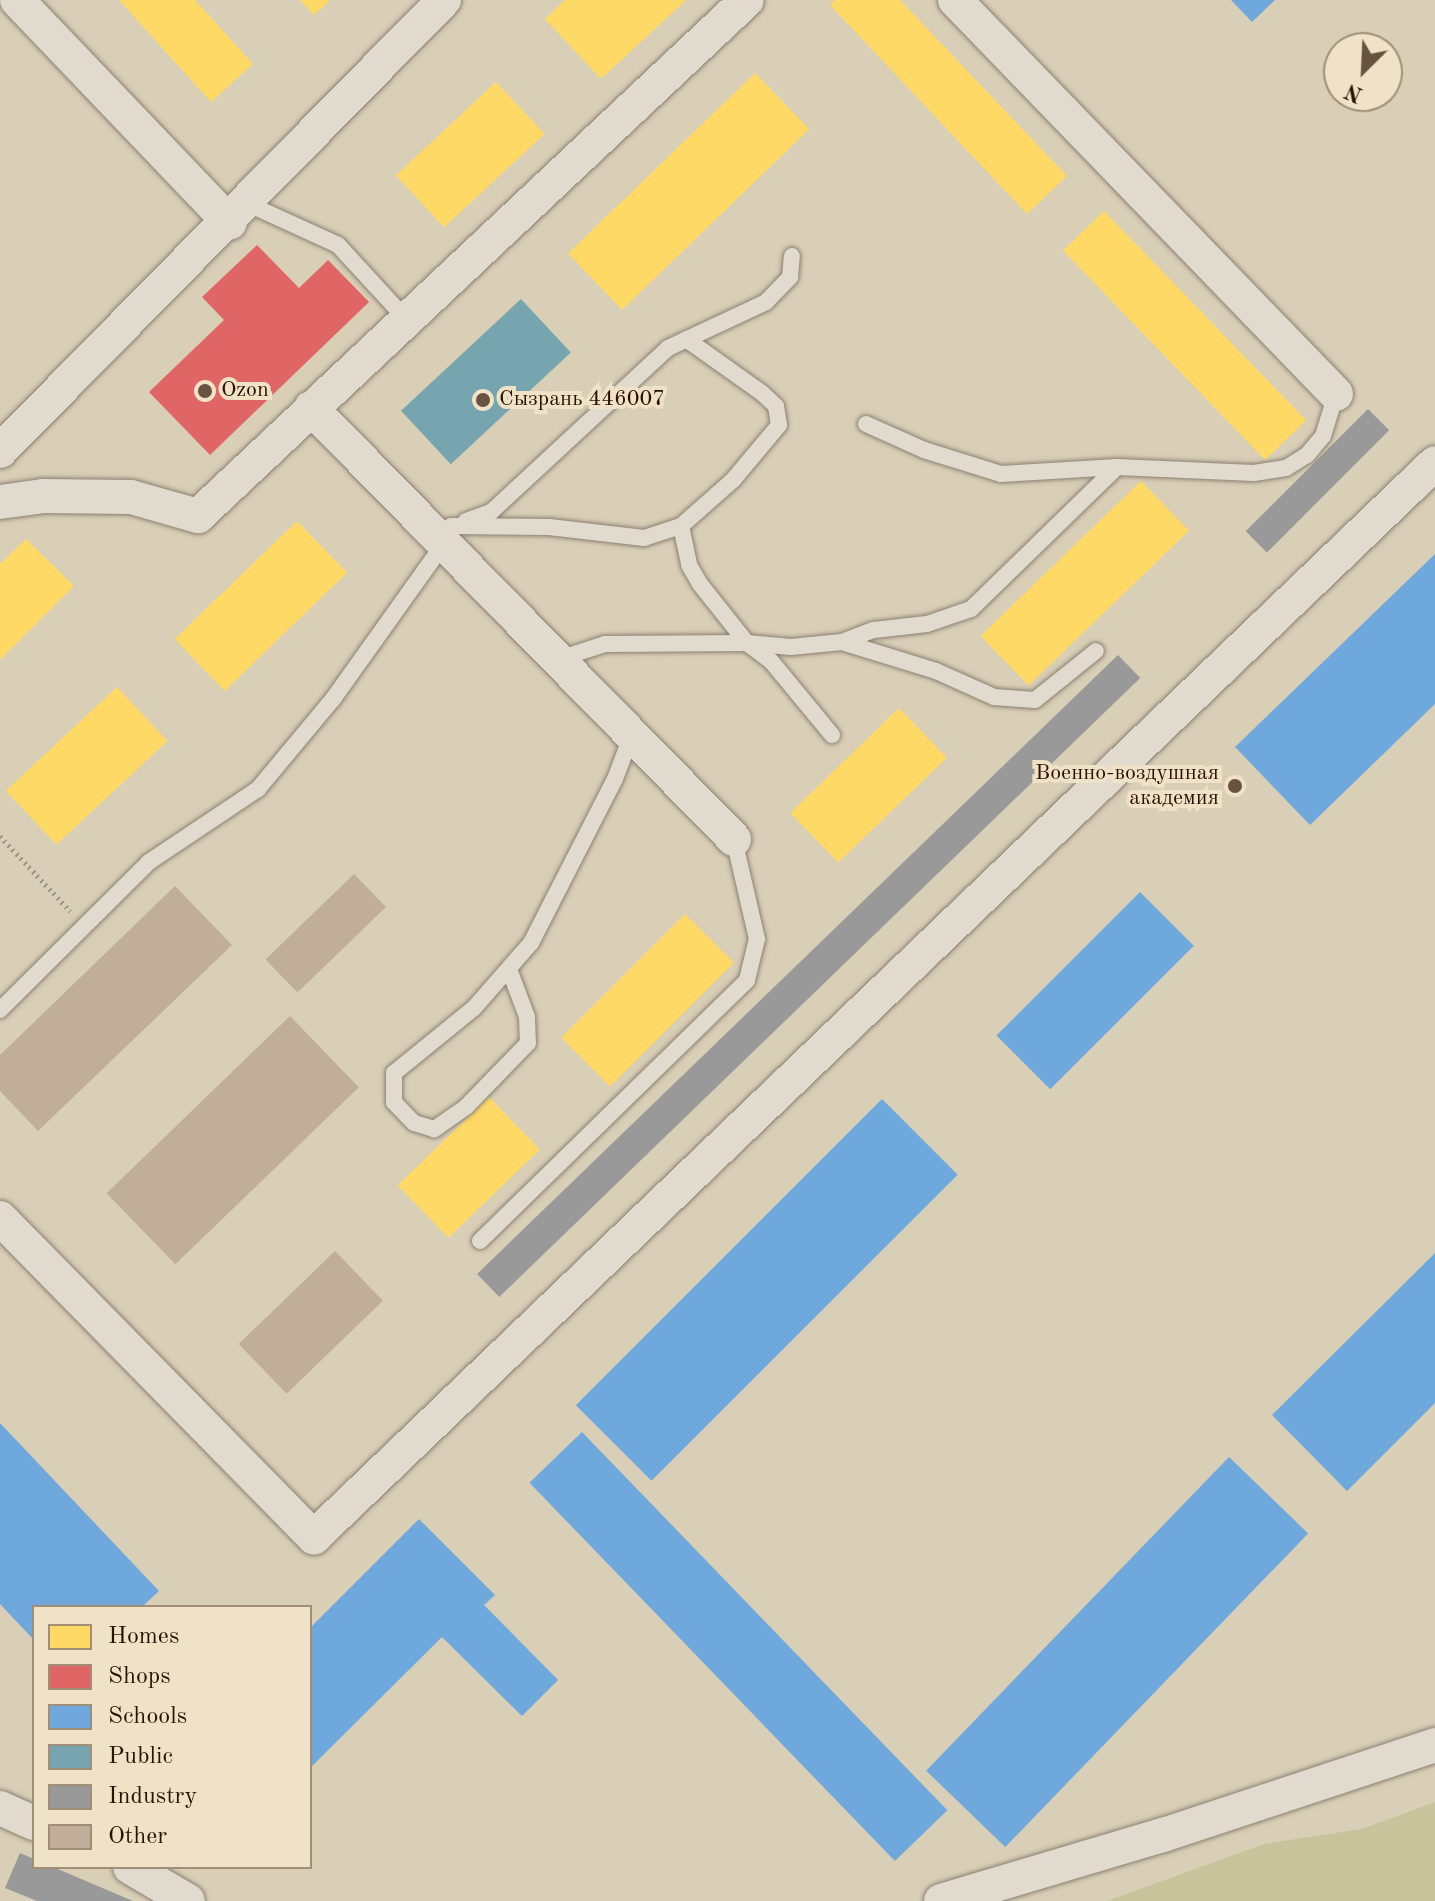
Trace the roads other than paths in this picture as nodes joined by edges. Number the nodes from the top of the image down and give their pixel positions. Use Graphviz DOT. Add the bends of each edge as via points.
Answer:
graph roads {
  1 [pos="17,0"];
  2 [pos="444,0"];
  3 [pos="747,0"];
  4 [pos="955,0"];
  5 [pos="238,213"];
  6 [pos="792,256"];
  7 [pos="406,319"];
  8 [pos="686,339"];
  9 [pos="1336,394"];
  10 [pos="311,408"];
  11 [pos="866,424"];
  12 [pos="1,448"];
  13 [pos="1435,463"];
  14 [pos="1117,467"];
  15 [pos="0,502"];
  16 [pos="681,526"];
  17 [pos="448,534"];
  18 [pos="842,642"];
  19 [pos="747,643"];
  20 [pos="1096,651"];
  21 [pos="559,659"];
  22 [pos="632,734"];
  23 [pos="832,735"];
  24 [pos="734,839"];
  25 [pos="509,969"];
  26 [pos="0,1010"];
  27 [pos="0,1218"];
  28 [pos="480,1241"];
  29 [pos="1435,1745"];
  30 [pos="0,1808"];
  31 [pos="32,1822"];
  32 [pos="133,1869"];
  33 [pos="188,1901"];
  34 [pos="941,1901"];
  1 -- 5 [label="street"];
  2 -- 5 [label="street"];
  3 -- 7 [label="street"];
  4 -- 9 [label="street"];
  5 -- 7 [label="lane" via="338,245"];
  5 -- 12 [label="street"];
  6 -- 8 [label="lane" via="790,277 766,302"];
  7 -- 10 [label="street"];
  8 -- 16 [label="lane" via="762,393 776,406 779,425 733,480"];
  8 -- 17 [label="lane" via="668,348 491,512"];
  9 -- 14 [label="lane" via="1323,436 1286,468 1204,473"];
  10 -- 15 [label="street" via="198,516 131,497 43,496"];
  10 -- 17 [label="street" via="413,509"];
  11 -- 14 [label="lane" via="924,450 1001,474"];
  13 -- 27 [label="street" via="314,1537"];
  14 -- 18 [label="lane" via="971,609"];
  16 -- 17 [label="lane" via="644,538 549,527"];
  16 -- 19 [label="lane" via="694,574"];
  17 -- 21 [label="street"];
  17 -- 26 [label="lane" via="333,699 258,789 149,862"];
  18 -- 19 [label="lane" via="791,647"];
  18 -- 20 [label="lane" via="936,671 994,697 1035,700"];
  19 -- 21 [label="lane" via="605,644"];
  19 -- 23 [label="lane" via="781,671"];
  21 -- 22 [label="street"];
  22 -- 24 [label="street"];
  22 -- 25 [label="lane" via="579,852 531,943"];
  24 -- 28 [label="lane" via="757,939 747,980"];
  25 -- 25 [label="lane" via="474,1008 394,1073 394,1102 414,1123 434,1129 466,1107 528,1043 527,1017"];
  29 -- 34 [label="street"];
  30 -- 31 [label="street"];
  32 -- 33 [label="street"];
}
